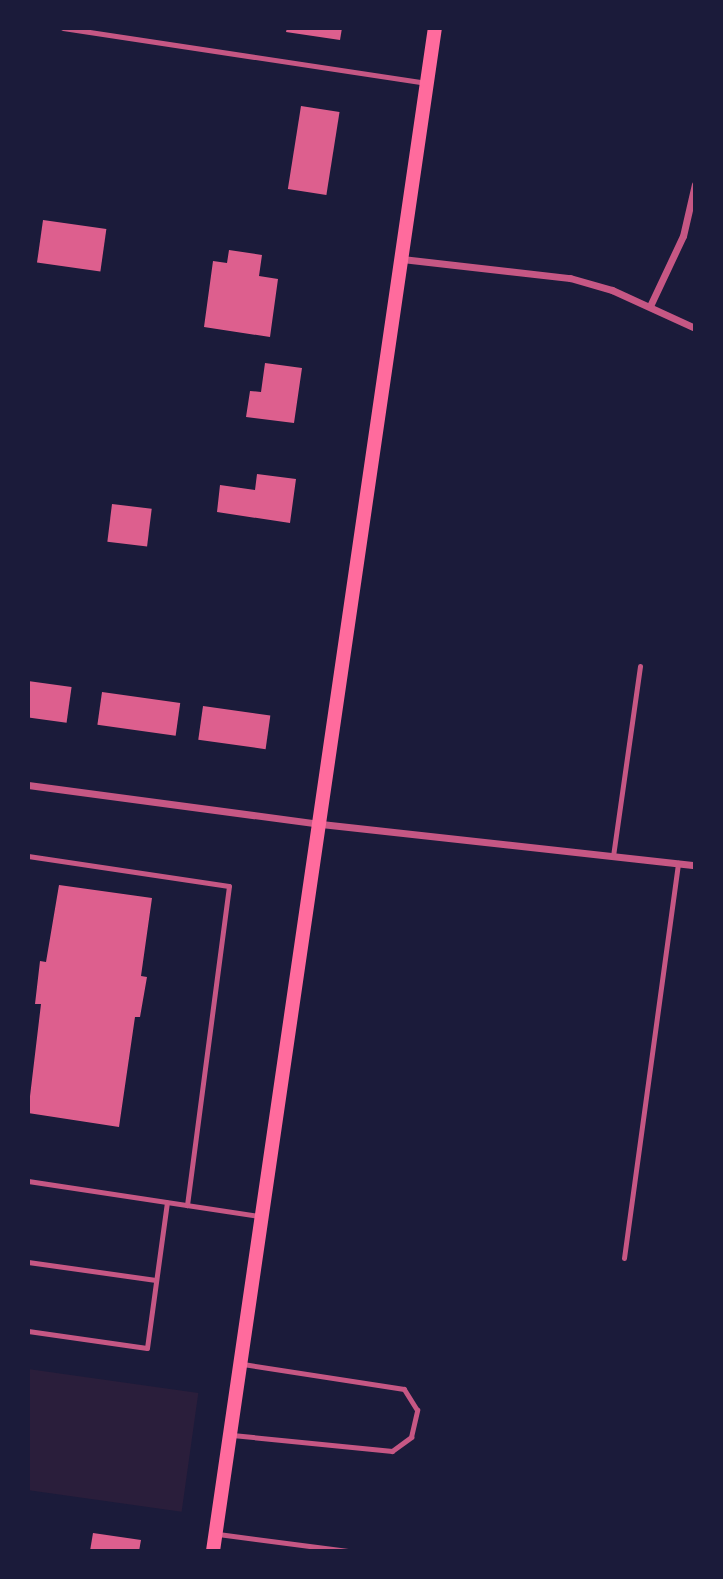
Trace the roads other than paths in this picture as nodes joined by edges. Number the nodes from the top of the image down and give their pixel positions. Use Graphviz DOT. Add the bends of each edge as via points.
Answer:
graph roads {
  1 [pos="63,28"];
  2 [pos="435,28"];
  3 [pos="427,83"];
  4 [pos="695,184"];
  5 [pos="401,259"];
  6 [pos="650,306"];
  7 [pos="695,328"];
  8 [pos="640,666"];
  9 [pos="28,785"];
  10 [pos="321,824"];
  11 [pos="28,856"];
  12 [pos="612,856"];
  13 [pos="678,863"];
  14 [pos="695,865"];
  15 [pos="28,1181"];
  16 [pos="167,1202"];
  17 [pos="187,1205"];
  18 [pos="260,1216"];
  19 [pos="624,1258"];
  20 [pos="28,1262"];
  21 [pos="156,1280"];
  22 [pos="28,1331"];
  23 [pos="239,1363"];
  24 [pos="229,1434"];
  25 [pos="215,1533"];
  26 [pos="213,1551"];
  27 [pos="348,1551"];
  1 -- 3 [label="lane"];
  2 -- 3 [label="main road"];
  3 -- 5 [label="main road"];
  4 -- 6 [label="street" via="683,236"];
  5 -- 6 [label="street" via="570,278"];
  5 -- 10 [label="main road"];
  6 -- 7 [label="street"];
  8 -- 12 [label="lane"];
  9 -- 10 [label="street"];
  10 -- 12 [label="street"];
  10 -- 18 [label="main road"];
  11 -- 17 [label="lane" via="229,886"];
  12 -- 13 [label="street"];
  13 -- 14 [label="street"];
  13 -- 19 [label="lane"];
  15 -- 16 [label="lane"];
  16 -- 17 [label="lane"];
  16 -- 21 [label="lane"];
  17 -- 18 [label="lane"];
  18 -- 23 [label="main road"];
  20 -- 21 [label="lane"];
  21 -- 22 [label="lane" via="146,1348"];
  23 -- 24 [label="main road"];
  23 -- 24 [label="lane" via="404,1389 417,1410 411,1437 393,1451"];
  24 -- 25 [label="main road"];
  25 -- 26 [label="main road"];
  25 -- 27 [label="lane"];
}
